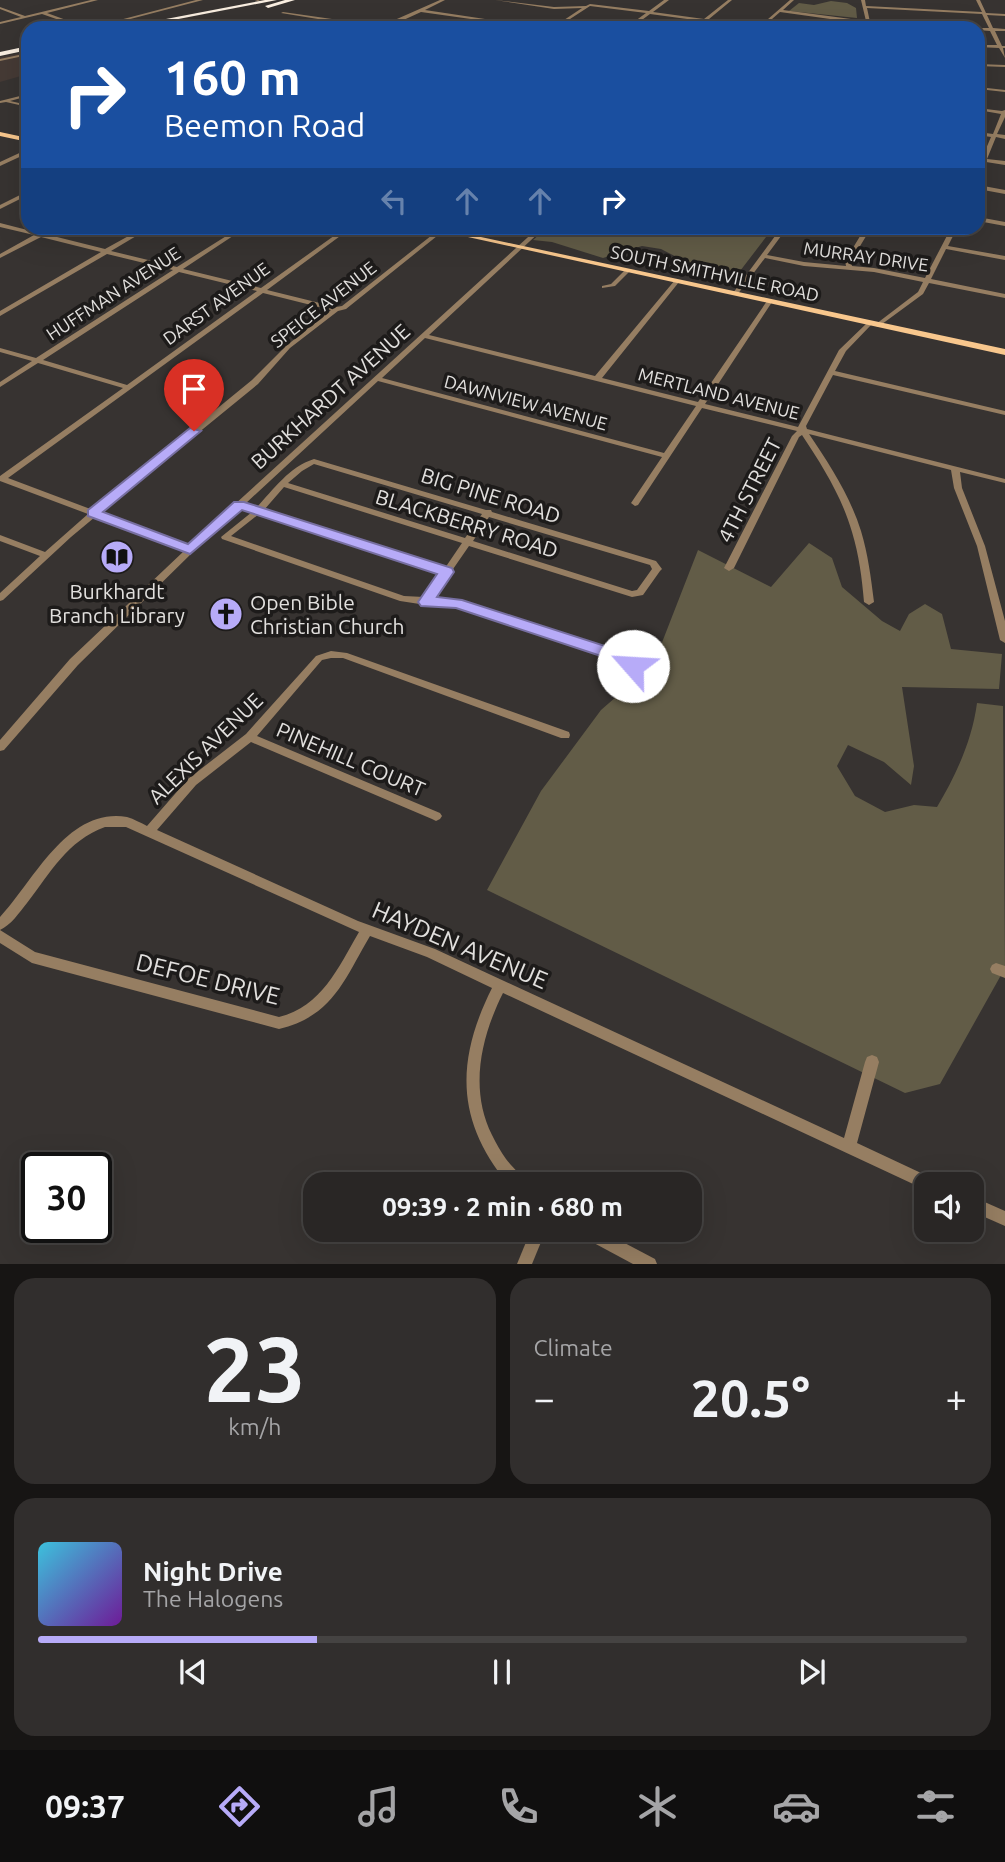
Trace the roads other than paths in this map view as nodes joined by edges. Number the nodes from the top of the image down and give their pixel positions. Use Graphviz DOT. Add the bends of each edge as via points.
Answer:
graph roads {
  1 [pos="96,0"];
  2 [pos="201,0"];
  3 [pos="274,0"];
  4 [pos="292,0"];
  5 [pos="443,0"];
  6 [pos="497,0"];
  7 [pos="597,0"];
  8 [pos="667,0"];
  9 [pos="730,0"];
  10 [pos="792,0"];
  11 [pos="863,0"];
  12 [pos="978,0"];
  13 [pos="588,6"];
  14 [pos="864,7"];
  15 [pos="0,8"];
  16 [pos="554,8"];
  17 [pos="418,10"];
  18 [pos="779,11"];
  19 [pos="649,12"];
  20 [pos="42,13"];
  21 [pos="284,13"];
  22 [pos="984,13"];
  23 [pos="1005,15"];
  24 [pos="26,17"];
  25 [pos="569,18"];
  26 [pos="322,19"];
  27 [pos="705,20"];
  28 [pos="67,21"];
  29 [pos="116,21"];
  30 [pos="160,21"];
  31 [pos="182,21"];
  32 [pos="318,21"];
  33 [pos="336,21"];
  34 [pos="397,21"];
  35 [pos="494,21"];
  36 [pos="564,21"];
  37 [pos="586,21"];
  38 [pos="637,21"];
  39 [pos="712,21"];
  40 [pos="768,21"];
  41 [pos="843,21"];
  42 [pos="867,21"];
  43 [pos="0,23"];
  44 [pos="985,29"];
  45 [pos="992,29"];
  46 [pos="1005,30"];
  47 [pos="21,45"];
  48 [pos="985,46"];
  49 [pos="21,47"];
  50 [pos="1003,47"];
  51 [pos="0,51"];
  52 [pos="21,56"];
  53 [pos="1005,57"];
  54 [pos="0,60"];
  55 [pos="985,65"];
  56 [pos="1005,66"];
  57 [pos="985,89"];
  58 [pos="1005,91"];
  59 [pos="21,96"];
  60 [pos="2,102"];
  61 [pos="21,105"];
  62 [pos="985,110"];
  63 [pos="1005,113"];
  64 [pos="0,134"];
  65 [pos="985,134"];
  66 [pos="994,135"];
  67 [pos="1005,137"];
  68 [pos="21,138"];
  69 [pos="985,152"];
  70 [pos="21,154"];
  71 [pos="985,160"];
  72 [pos="1005,163"];
  73 [pos="0,164"];
  74 [pos="985,188"];
  75 [pos="1005,192"];
  76 [pos="21,196"];
  77 [pos="0,207"];
  78 [pos="985,220"];
  79 [pos="1005,224"];
  80 [pos="0,225"];
  81 [pos="21,230"];
  82 [pos="40,235"];
  83 [pos="134,235"];
  84 [pos="231,235"];
  85 [pos="338,235"];
  86 [pos="435,235"];
  87 [pos="469,235"];
  88 [pos="533,235"];
  89 [pos="779,235"];
  90 [pos="864,235"];
  91 [pos="951,235"];
  92 [pos="520,247"];
  93 [pos="945,247"];
  94 [pos="106,251"];
  95 [pos="0,256"];
  96 [pos="763,256"];
  97 [pos="1005,258"];
  98 [pos="849,266"];
  99 [pos="177,270"];
  100 [pos="628,270"];
  101 [pos="677,281"];
  102 [pos="929,281"];
  103 [pos="604,287"];
  104 [pos="260,290"];
  105 [pos="735,294"];
  106 [pos="1005,296"];
  107 [pos="769,302"];
  108 [pos="336,309"];
  109 [pos="0,314"];
  110 [pos="873,324"];
  111 [pos="425,336"];
  112 [pos="0,350"];
  113 [pos="1005,352"];
  114 [pos="38,361"];
  115 [pos="831,372"];
  116 [pos="378,379"];
  117 [pos="597,379"];
  118 [pos="0,385"];
  119 [pos="128,387"];
  120 [pos="700,405"];
  121 [pos="1005,413"];
  122 [pos="803,430"];
  123 [pos="667,456"];
  124 [pos="955,468"];
  125 [pos="1,479"];
  126 [pos="1005,481"];
  127 [pos="283,484"];
  128 [pos="635,503"];
  129 [pos="239,505"];
  130 [pos="256,512"];
  131 [pos="488,512"];
  132 [pos="93,513"];
  133 [pos="0,538"];
  134 [pos="467,541"];
  135 [pos="190,550"];
  136 [pos="45,555"];
  137 [pos="729,568"];
  138 [pos="446,572"];
  139 [pos="640,593"];
  140 [pos="0,598"];
  141 [pos="426,602"];
  142 [pos="869,602"];
  143 [pos="1005,640"];
  144 [pos="633,666"];
  145 [pos="565,735"];
  146 [pos="250,737"];
  147 [pos="0,747"];
  148 [pos="436,816"];
  149 [pos="149,832"];
  150 [pos="0,925"];
  151 [pos="367,929"];
  152 [pos="0,936"];
  153 [pos="500,985"];
  154 [pos="872,1062"];
  155 [pos="849,1147"];
  156 [pos="510,1172"];
  157 [pos="914,1177"];
  158 [pos="984,1209"];
  159 [pos="1005,1219"];
  160 [pos="534,1242"];
  161 [pos="607,1242"];
  162 [pos="524,1264"];
  163 [pos="650,1264"];
  1 -- 20 [label="street"];
  2 -- 29 [label="street"];
  3 -- 30 [label="highway"];
  4 -- 31 [label="highway"];
  5 -- 17 [label="street"];
  6 -- 16 [label="street"];
  7 -- 13 [label="street"];
  8 -- 19 [label="street"];
  9 -- 27 [label="street"];
  10 -- 18 [label="street"];
  11 -- 14 [label="street"];
  12 -- 22 [label="street"];
  13 -- 16 [label="street"];
  13 -- 19 [label="street"];
  13 -- 25 [label="street"];
  14 -- 22 [label="street"];
  14 -- 42 [label="street"];
  15 -- 24 [label="street"];
  16 -- 25 [label="street" via="554,13"];
  17 -- 34 [label="street"];
  17 -- 35 [label="street"];
  18 -- 40 [label="street"];
  18 -- 41 [label="street"];
  19 -- 27 [label="street"];
  19 -- 38 [label="street"];
  20 -- 24 [label="street"];
  20 -- 28 [label="street"];
  21 -- 26 [label="street"];
  22 -- 23 [label="street"];
  22 -- 45 [label="street"];
  24 -- 43 [label="street"];
  25 -- 36 [label="street"];
  25 -- 37 [label="street"];
  26 -- 32 [label="street"];
  26 -- 33 [label="street"];
  27 -- 39 [label="street"];
  44 -- 45 [label="street"];
  45 -- 46 [label="street"];
  45 -- 50 [label="street"];
  47 -- 51 [label="highway"];
  48 -- 50 [label="street"];
  49 -- 51 [label="highway"];
  50 -- 53 [label="street"];
  52 -- 54 [label="street"];
  55 -- 56 [label="street"];
  57 -- 58 [label="street"];
  59 -- 60 [label="street"];
  60 -- 61 [label="street"];
  62 -- 63 [label="street"];
  63 -- 66 [label="street"];
  64 -- 68 [label="main road"];
  65 -- 66 [label="street"];
  66 -- 67 [label="street"];
  66 -- 69 [label="street"];
  70 -- 73 [label="street"];
  71 -- 72 [label="street"];
  74 -- 75 [label="street"];
  76 -- 77 [label="street"];
  78 -- 79 [label="street"];
  80 -- 81 [label="street"];
  82 -- 94 [label="street"];
  82 -- 95 [label="street"];
  83 -- 94 [label="street"];
  84 -- 99 [label="street, HUFFMAN AVENUE"];
  85 -- 104 [label="street, DARST AVENUE"];
  86 -- 108 [label="street, SPEICE AVENUE" via="344,308"];
  87 -- 92 [label="main road, SOUTH SMITHVILLE ROAD"];
  88 -- 92 [label="street, BURKHARDT AVENUE"];
  89 -- 96 [label="street"];
  90 -- 98 [label="street"];
  91 -- 93 [label="street, 4TH STREET"];
  92 -- 100 [label="main road, SOUTH SMITHVILLE ROAD"];
  92 -- 111 [label="street, BURKHARDT AVENUE"];
  93 -- 97 [label="street"];
  93 -- 102 [label="street, 4TH STREET"];
  94 -- 99 [label="street"];
  94 -- 109 [label="street"];
  96 -- 98 [label="street, MURRAY DRIVE"];
  96 -- 105 [label="street"];
  98 -- 102 [label="street, MURRAY DRIVE"];
  99 -- 104 [label="street"];
  99 -- 114 [label="street, HUFFMAN AVENUE"];
  100 -- 101 [label="main road, SOUTH SMITHVILLE ROAD"];
  100 -- 103 [label="street" via="613,285"];
  101 -- 105 [label="main road, SOUTH SMITHVILLE ROAD"];
  101 -- 117 [label="street"];
  102 -- 106 [label="street, MURRAY DRIVE"];
  102 -- 110 [label="street, 4TH STREET" via="910,304"];
  104 -- 108 [label="street"];
  104 -- 119 [label="street, DARST AVENUE"];
  105 -- 107 [label="main road, SOUTH SMITHVILLE ROAD"];
  107 -- 110 [label="main road, SOUTH SMITHVILLE ROAD"];
  107 -- 120 [label="street"];
  108 -- 132 [label="street, SPEICE AVENUE" via="255,382"];
  110 -- 113 [label="main road, SOUTH SMITHVILLE ROAD"];
  110 -- 115 [label="street, 4TH STREET" via="843,350"];
  111 -- 116 [label="street, BURKHARDT AVENUE"];
  111 -- 117 [label="street, MERTLAND AVENUE"];
  112 -- 114 [label="street"];
  114 -- 118 [label="street, HUFFMAN AVENUE"];
  114 -- 119 [label="street"];
  115 -- 121 [label="street"];
  115 -- 122 [label="street, 4TH STREET"];
  116 -- 123 [label="street, DAWNVIEW AVENUE"];
  116 -- 129 [label="street, BURKHARDT AVENUE"];
  117 -- 120 [label="street, MERTLAND AVENUE"];
  119 -- 125 [label="street, DARST AVENUE"];
  120 -- 122 [label="street, MERTLAND AVENUE"];
  120 -- 123 [label="street"];
  122 -- 124 [label="street, MERTLAND AVENUE"];
  122 -- 137 [label="street, 4TH STREET"];
  122 -- 142 [label="street" via="839,485 854,518 866,558"];
  123 -- 128 [label="street"];
  124 -- 126 [label="street, MERTLAND AVENUE"];
  124 -- 143 [label="street"];
  125 -- 132 [label="street"];
  127 -- 130 [label="street"];
  127 -- 131 [label="street, BIG PINE ROAD" via="314,461"];
  127 -- 134 [label="street, BLACKBERRY ROAD"];
  129 -- 130 [label="street"];
  129 -- 135 [label="street, BURKHARDT AVENUE"];
  130 -- 138 [label="street"];
  130 -- 141 [label="street" via="226,536 229,540 403,599"];
  131 -- 134 [label="street"];
  131 -- 139 [label="street, BIG PINE ROAD" via="657,566"];
  132 -- 135 [label="street"];
  132 -- 136 [label="street, SPEICE AVENUE"];
  133 -- 136 [label="street"];
  134 -- 138 [label="street"];
  134 -- 139 [label="street, BLACKBERRY ROAD"];
  135 -- 147 [label="street, BURKHARDT AVENUE" via="74,662"];
  136 -- 140 [label="street, SPEICE AVENUE"];
  138 -- 141 [label="street"];
  141 -- 144 [label="street" via="457,603 625,658"];
  145 -- 146 [label="street, ALEXIS AVENUE" via="344,655 325,655"];
  146 -- 148 [label="street, PINEHILL COURT"];
  146 -- 149 [label="street, ALEXIS AVENUE" via="203,772"];
  149 -- 150 [label="street, HAYDEN AVENUE" via="118,821 97,823 78,833"];
  149 -- 151 [label="street, HAYDEN AVENUE"];
  151 -- 152 [label="street, DEFOE DRIVE" via="318,1006 304,1018 279,1023 32,957"];
  151 -- 153 [label="street, HAYDEN AVENUE"];
  153 -- 155 [label="street, HAYDEN AVENUE"];
  153 -- 156 [label="street" via="476,1037 472,1086 487,1141"];
  154 -- 155 [label="street"];
  155 -- 157 [label="street, HAYDEN AVENUE"];
  158 -- 159 [label="street"];
  160 -- 162 [label="street"];
  161 -- 163 [label="street"];
}
